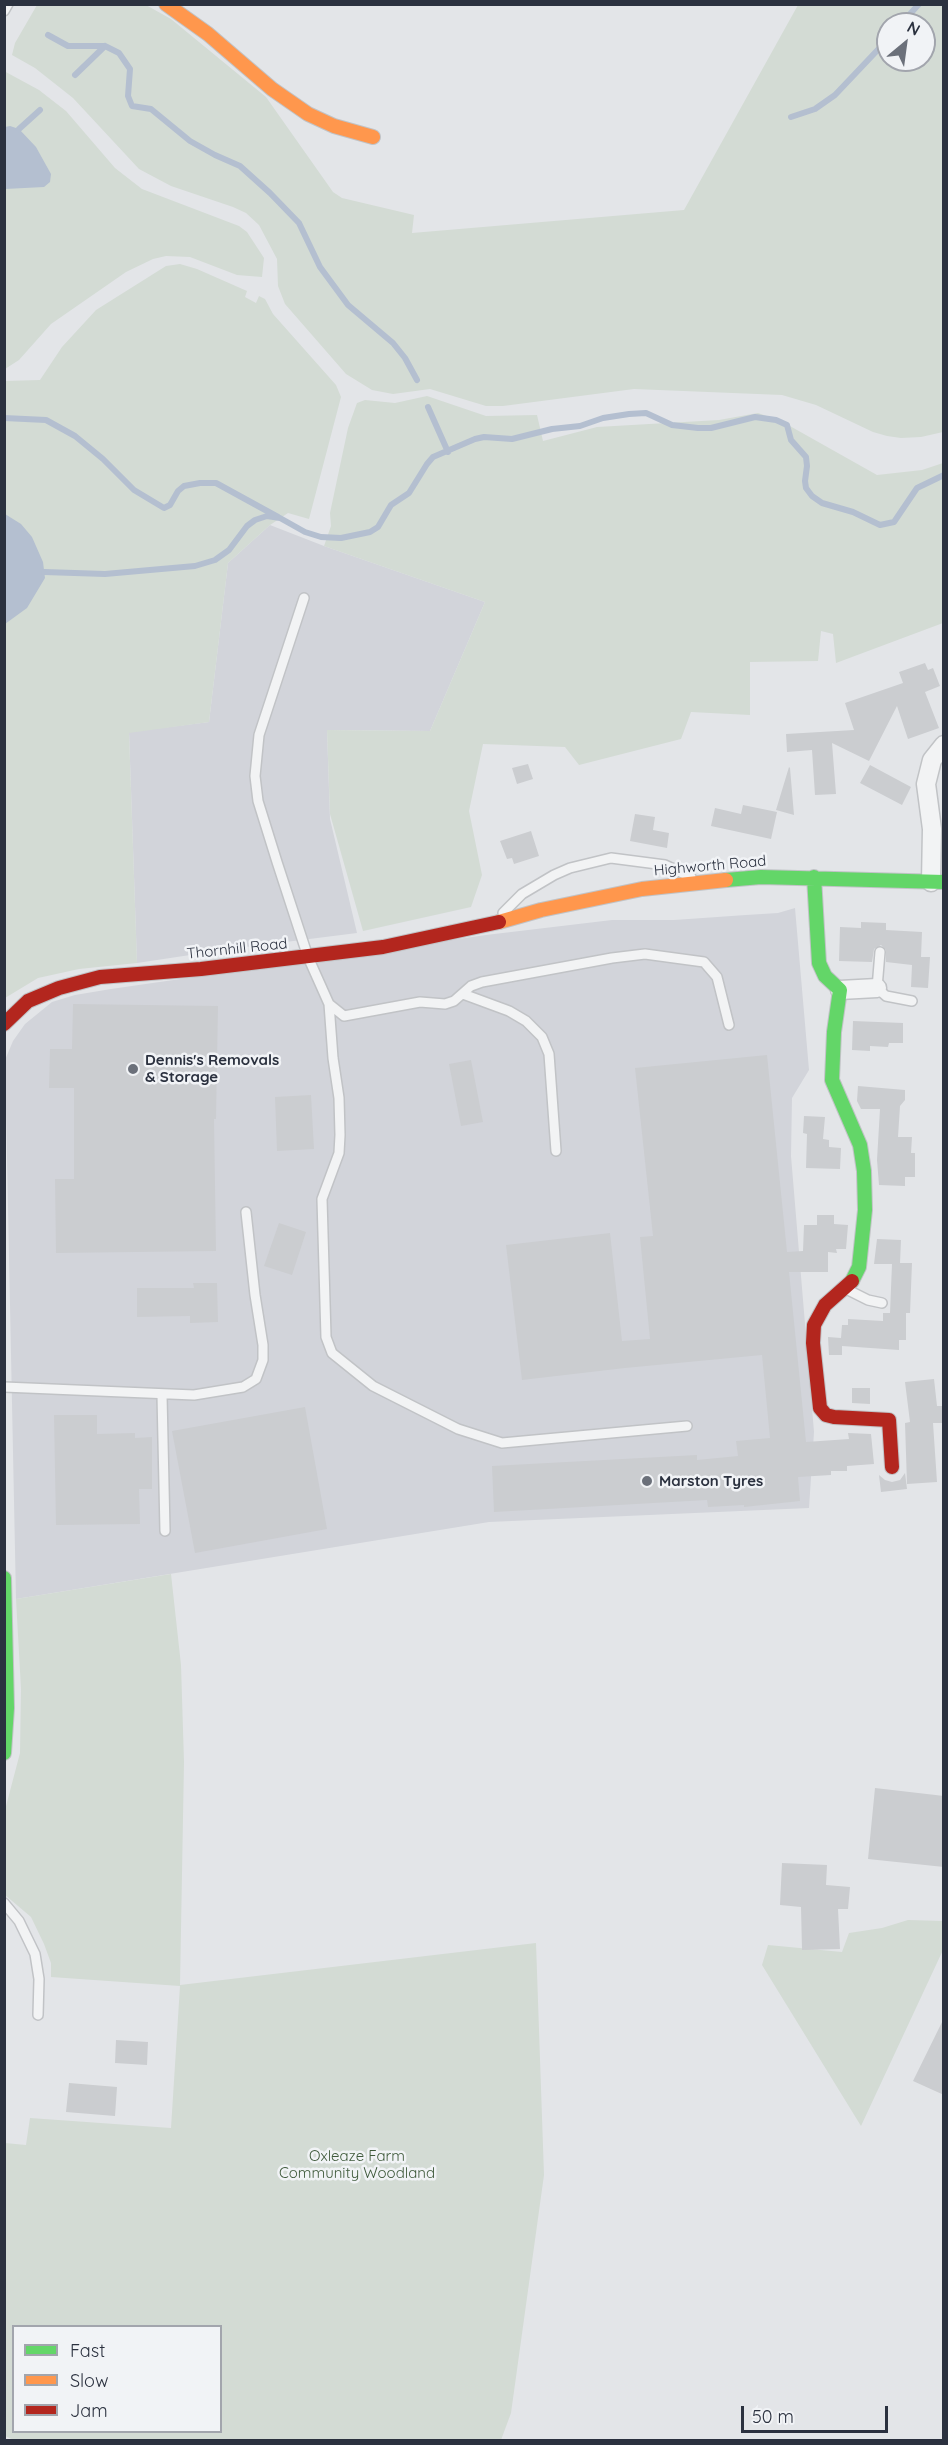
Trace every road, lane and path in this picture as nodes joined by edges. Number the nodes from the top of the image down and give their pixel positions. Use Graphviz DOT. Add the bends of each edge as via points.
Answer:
graph roads {
  1 [pos="8,4"];
  2 [pos="166,4"];
  3 [pos="4,11"];
  4 [pos="373,137"];
  5 [pos="304,598"];
  6 [pos="944,745"];
  7 [pos="814,877"];
  8 [pos="699,882"];
  9 [pos="937,882"];
  10 [pos="488,925"];
  11 [pos="880,952"];
  12 [pos="308,957"];
  13 [pos="877,988"];
  14 [pos="840,990"];
  15 [pos="463,994"];
  16 [pos="912,1001"];
  17 [pos="329,1004"];
  18 [pos="4,1024"];
  19 [pos="729,1024"];
  20 [pos="556,1150"];
  21 [pos="246,1212"];
  22 [pos="846,1289"];
  23 [pos="882,1303"];
  24 [pos="4,1387"];
  25 [pos="162,1395"];
  26 [pos="687,1426"];
  27 [pos="892,1467"];
  28 [pos="165,1531"];
  29 [pos="4,1578"];
  30 [pos="4,1753"];
  31 [pos="4,1903"];
  32 [pos="38,2015"];
  1 -- 3 [label="lane"];
  2 -- 4 [label="street" via="308,114"];
  5 -- 12 [label="lane" via="259,735 255,776 258,801"];
  6 -- 9 [label="street" via="932,760 926,784"];
  7 -- 8 [label="street, Highworth Road"];
  7 -- 9 [label="street, Highworth Road"];
  7 -- 14 [label="street" via="819,963 825,976"];
  8 -- 10 [label="street, Highworth Road" via="613,894"];
  8 -- 10 [label="lane" via="678,870 649,862 611,858 591,862 537,883"];
  10 -- 12 [label="street, Thornhill Road" via="394,945"];
  11 -- 13 [label="lane"];
  12 -- 17 [label="lane"];
  12 -- 18 [label="street, Thornhill Road" via="100,977 28,1001"];
  13 -- 14 [label="street"];
  13 -- 16 [label="lane" via="886,996"];
  14 -- 22 [label="street" via="832,1080 860,1145 864,1171 862,1251 855,1277"];
  15 -- 17 [label="lane" via="445,1004 420,1002 344,1016"];
  15 -- 19 [label="lane" via="482,982 612,958 645,954 675,957 704,962 717,977"];
  15 -- 20 [label="lane" via="508,1011 542,1037 549,1054"];
  17 -- 26 [label="lane" via="340,1135 339,1153 322,1199 326,1337 332,1353 373,1386 458,1429 502,1443"];
  21 -- 25 [label="lane" via="262,1333 260,1372 243,1387 194,1395"];
  22 -- 23 [label="lane"];
  22 -- 27 [label="street" via="825,1305 816,1318 813,1343 820,1408 834,1417 889,1420"];
  24 -- 25 [label="lane"];
  25 -- 28 [label="lane"];
  29 -- 30 [label="street"];
  31 -- 32 [label="lane" via="19,1921 35,1953"];
}
